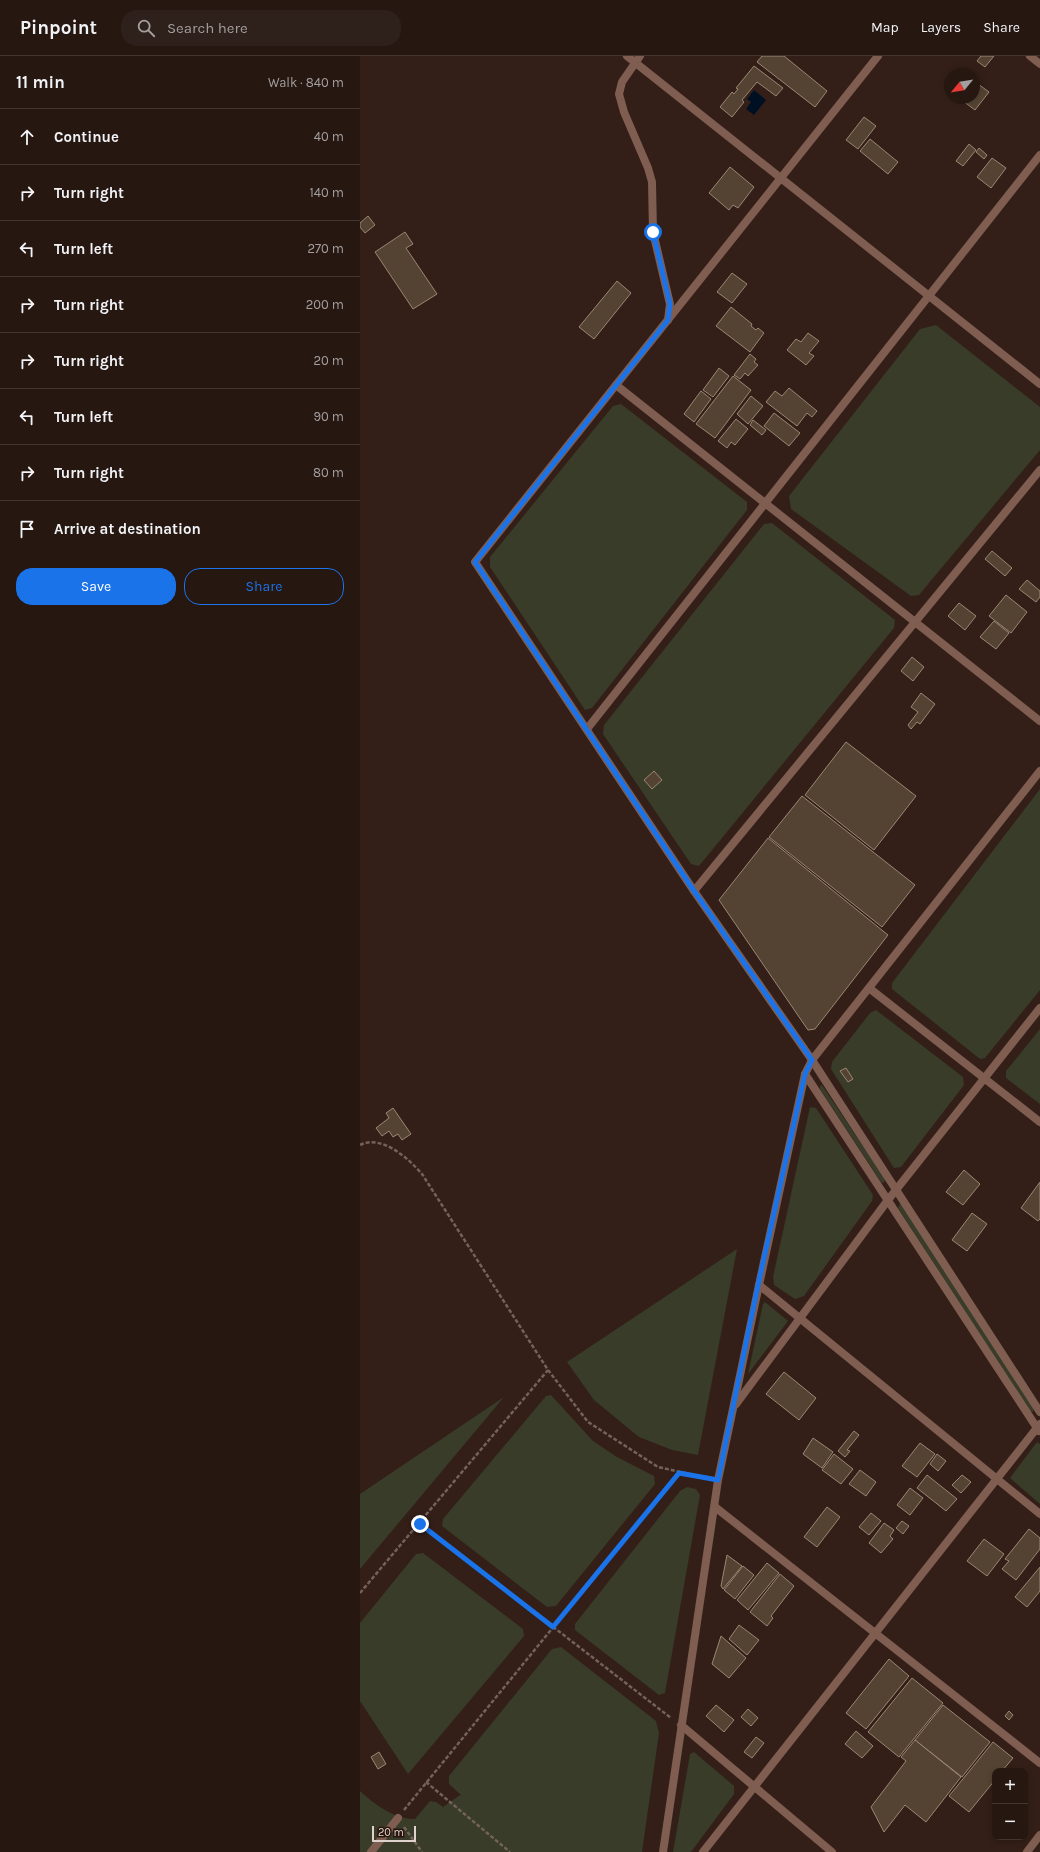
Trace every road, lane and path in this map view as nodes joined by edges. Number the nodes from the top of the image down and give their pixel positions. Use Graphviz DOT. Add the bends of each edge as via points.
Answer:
graph roads {
  1 [pos="627,56"];
  2 [pos="878,56"];
  3 [pos="1030,56"];
  4 [pos="637,59"];
  5 [pos="1040,64"];
  6 [pos="1040,155"];
  7 [pos="781,178"];
  8 [pos="930,297"];
  9 [pos="668,320"];
  10 [pos="1040,384"];
  11 [pos="616,385"];
  12 [pos="1040,470"];
  13 [pos="766,504"];
  14 [pos="915,622"];
  15 [pos="1040,721"];
  16 [pos="587,729"];
  17 [pos="1040,771"];
  18 [pos="694,891"];
  19 [pos="869,988"];
  20 [pos="1040,1008"];
  21 [pos="812,1060"];
  22 [pos="805,1074"];
  23 [pos="984,1078"];
  24 [pos="1040,1122"];
  25 [pos="360,1145"];
  26 [pos="896,1189"];
  27 [pos="888,1200"];
  28 [pos="758,1285"];
  29 [pos="799,1318"];
  30 [pos="548,1370"];
  31 [pos="734,1407"];
  32 [pos="1040,1412"];
  33 [pos="1039,1428"];
  34 [pos="679,1473"];
  35 [pos="997,1479"];
  36 [pos="718,1480"];
  37 [pos="715,1507"];
  38 [pos="1040,1514"];
  39 [pos="420,1524"];
  40 [pos="360,1593"];
  41 [pos="553,1627"];
  42 [pos="875,1634"];
  43 [pos="681,1725"];
  44 [pos="1040,1763"];
  45 [pos="426,1782"];
  46 [pos="754,1787"];
  47 [pos="398,1818"];
  48 [pos="1040,1835"];
  49 [pos="371,1852"];
  50 [pos="422,1852"];
  51 [pos="510,1852"];
  52 [pos="663,1852"];
  53 [pos="703,1852"];
  54 [pos="832,1852"];
  55 [pos="1027,1852"];
  1 -- 4 [label="street"];
  2 -- 7 [label="street"];
  3 -- 5 [label="street"];
  4 -- 7 [label="street"];
  4 -- 9 [label="street" via="622,82 619,94 652,182 653,232 670,304"];
  6 -- 8 [label="street"];
  7 -- 8 [label="street"];
  7 -- 9 [label="street"];
  8 -- 10 [label="street"];
  8 -- 13 [label="street"];
  9 -- 11 [label="street"];
  11 -- 13 [label="street"];
  11 -- 16 [label="street" via="475,562"];
  12 -- 14 [label="street"];
  13 -- 14 [label="street"];
  13 -- 16 [label="street"];
  14 -- 15 [label="street"];
  14 -- 18 [label="street"];
  16 -- 18 [label="street"];
  17 -- 19 [label="street"];
  18 -- 21 [label="street"];
  19 -- 21 [label="street"];
  19 -- 23 [label="street"];
  20 -- 23 [label="street"];
  21 -- 22 [label="street"];
  21 -- 26 [label="street"];
  22 -- 27 [label="street"];
  22 -- 28 [label="street"];
  23 -- 24 [label="street"];
  23 -- 26 [label="street"];
  25 -- 30 [label="path" via="380,1144 395,1150 422,1174"];
  26 -- 27 [label="street"];
  26 -- 32 [label="street"];
  27 -- 29 [label="street"];
  27 -- 33 [label="street"];
  28 -- 29 [label="street"];
  28 -- 31 [label="street"];
  29 -- 31 [label="street"];
  29 -- 35 [label="street"];
  30 -- 34 [label="path" via="588,1422 658,1467"];
  30 -- 39 [label="path"];
  31 -- 36 [label="street"];
  33 -- 35 [label="street"];
  34 -- 36 [label="path"];
  34 -- 41 [label="path"];
  35 -- 38 [label="street"];
  35 -- 42 [label="street"];
  36 -- 37 [label="street"];
  37 -- 42 [label="street"];
  37 -- 43 [label="street"];
  39 -- 40 [label="path"];
  39 -- 41 [label="path"];
  41 -- 43 [label="path"];
  41 -- 45 [label="path"];
  42 -- 44 [label="street"];
  42 -- 46 [label="street"];
  43 -- 46 [label="street"];
  43 -- 52 [label="street"];
  45 -- 47 [label="path"];
  45 -- 51 [label="path"];
  46 -- 53 [label="street"];
  46 -- 54 [label="street"];
  47 -- 49 [label="street"];
  47 -- 50 [label="path"];
  48 -- 55 [label="street"];
}
